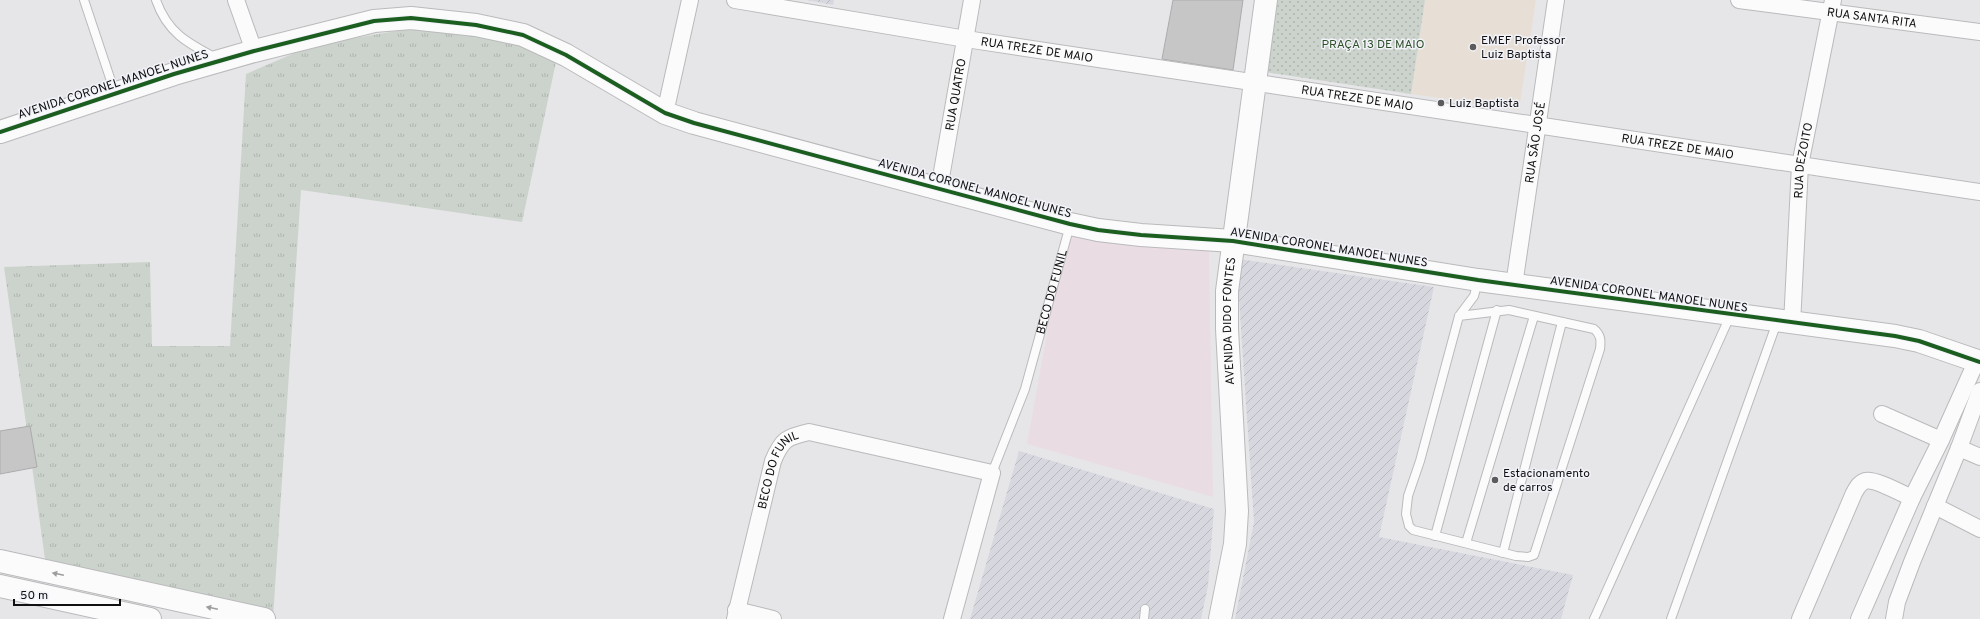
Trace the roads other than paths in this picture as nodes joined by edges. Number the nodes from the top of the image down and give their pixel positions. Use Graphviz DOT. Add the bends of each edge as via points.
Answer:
graph roads {
  1 [pos="84,0"];
  2 [pos="156,0"];
  3 [pos="236,0"];
  4 [pos="690,0"];
  5 [pos="735,0"];
  6 [pos="972,0"];
  7 [pos="1266,0"];
  8 [pos="1556,0"];
  9 [pos="1739,0"];
  10 [pos="1832,6"];
  11 [pos="411,9"];
  12 [pos="1980,32"];
  13 [pos="966,39"];
  14 [pos="254,50"];
  15 [pos="221,60"];
  16 [pos="1254,82"];
  17 [pos="115,94"];
  18 [pos="665,113"];
  19 [pos="1537,126"];
  20 [pos="0,132"];
  21 [pos="1800,165"];
  22 [pos="939,189"];
  23 [pos="1980,192"];
  24 [pos="1070,224"];
  25 [pos="1233,241"];
  26 [pos="1478,280"];
  27 [pos="1514,285"];
  28 [pos="1497,310"];
  29 [pos="1731,315"];
  30 [pos="1459,316"];
  31 [pos="1534,316"];
  32 [pos="1562,322"];
  33 [pos="1785,322"];
  34 [pos="1979,361"];
  35 [pos="1980,391"];
  36 [pos="1882,414"];
  37 [pos="1941,440"];
  38 [pos="1959,448"];
  39 [pos="1980,457"];
  40 [pos="992,473"];
  41 [pos="1912,498"];
  42 [pos="1935,506"];
  43 [pos="1980,529"];
  44 [pos="1435,536"];
  45 [pos="1466,544"];
  46 [pos="1503,553"];
  47 [pos="0,561"];
  48 [pos="0,586"];
  49 [pos="1144,609"];
  50 [pos="736,614"];
  51 [pos="150,619"];
  52 [pos="264,619"];
  53 [pos="773,619"];
  54 [pos="952,619"];
  55 [pos="1144,619"];
  56 [pos="1220,619"];
  57 [pos="1594,619"];
  58 [pos="1671,619"];
  59 [pos="1800,619"];
  60 [pos="1859,619"];
  61 [pos="1894,619"];
  1 -- 17 [label="lane"];
  2 -- 15 [label="lane" via="161,16 178,36"];
  3 -- 14 [label="street"];
  4 -- 18 [label="street"];
  5 -- 13 [label="street, RUA TREZE DE MAIO"];
  6 -- 13 [label="street, RUA QUATRO"];
  7 -- 16 [label="street, AVENIDA DIDO FONTES"];
  8 -- 19 [label="street, RUA SÃO JOSÉ"];
  9 -- 10 [label="street, RUA SANTA RITA"];
  10 -- 12 [label="street, RUA SANTA RITA"];
  10 -- 21 [label="street, RUA DEZOITO"];
  11 -- 14 [label="street, AVENIDA CORONEL MANOEL NUNES" via="374,21"];
  11 -- 18 [label="street, AVENIDA CORONEL MANOEL NUNES" via="523,35 566,55"];
  13 -- 16 [label="street, RUA TREZE DE MAIO"];
  13 -- 22 [label="street, RUA QUATRO"];
  14 -- 15 [label="street, AVENIDA CORONEL MANOEL NUNES"];
  15 -- 17 [label="street, AVENIDA CORONEL MANOEL NUNES"];
  16 -- 19 [label="street, RUA TREZE DE MAIO"];
  16 -- 25 [label="street, AVENIDA DIDO FONTES"];
  17 -- 20 [label="street, AVENIDA CORONEL MANOEL NUNES"];
  18 -- 22 [label="street, AVENIDA CORONEL MANOEL NUNES"];
  19 -- 21 [label="street, RUA TREZE DE MAIO"];
  19 -- 27 [label="street, RUA SÃO JOSÉ"];
  21 -- 23 [label="street, RUA TREZE DE MAIO"];
  21 -- 33 [label="street, RUA DEZOITO"];
  22 -- 24 [label="street, AVENIDA CORONEL MANOEL NUNES"];
  24 -- 25 [label="street, AVENIDA CORONEL MANOEL NUNES" via="1141,235"];
  24 -- 40 [label="lane, BECO DO FUNIL" via="1025,388"];
  25 -- 26 [label="street, AVENIDA CORONEL MANOEL NUNES"];
  25 -- 56 [label="street, AVENIDA DIDO FONTES" via="1227,291 1227,329 1237,511 1235,544"];
  26 -- 27 [label="street, AVENIDA CORONEL MANOEL NUNES"];
  26 -- 30 [label="lane" via="1474,296"];
  27 -- 29 [label="street, AVENIDA CORONEL MANOEL NUNES"];
  28 -- 30 [label="lane"];
  28 -- 31 [label="lane"];
  28 -- 44 [label="lane"];
  29 -- 33 [label="street, AVENIDA CORONEL MANOEL NUNES"];
  29 -- 57 [label="lane"];
  30 -- 44 [label="lane" via="1420,461 1408,496 1406,514 1409,526 1413,530"];
  31 -- 32 [label="lane"];
  31 -- 45 [label="lane"];
  32 -- 46 [label="lane"];
  32 -- 46 [label="lane" via="1594,329 1601,338 1600,348 1534,556"];
  33 -- 34 [label="street, AVENIDA CORONEL MANOEL NUNES" via="1919,341"];
  33 -- 58 [label="lane"];
  34 -- 37 [label="street"];
  35 -- 38 [label="street"];
  36 -- 37 [label="street"];
  37 -- 41 [label="street"];
  38 -- 39 [label="street"];
  38 -- 42 [label="street"];
  40 -- 50 [label="street, BECO DO FUNIL" via="809,432 786,438 778,448 773,461"];
  40 -- 54 [label="street, BECO DO FUNIL"];
  41 -- 59 [label="street" via="1875,482 1866,481 1860,484"];
  41 -- 60 [label="street"];
  42 -- 43 [label="street"];
  42 -- 61 [label="street" via="1902,588"];
  44 -- 45 [label="lane"];
  45 -- 46 [label="lane"];
  52 -- 47 [label="street, one-way"];
  48 -- 51 [label="street"];
  49 -- 55 [label="lane"];
  50 -- 53 [label="street, BECO DO FUNIL"];
}
